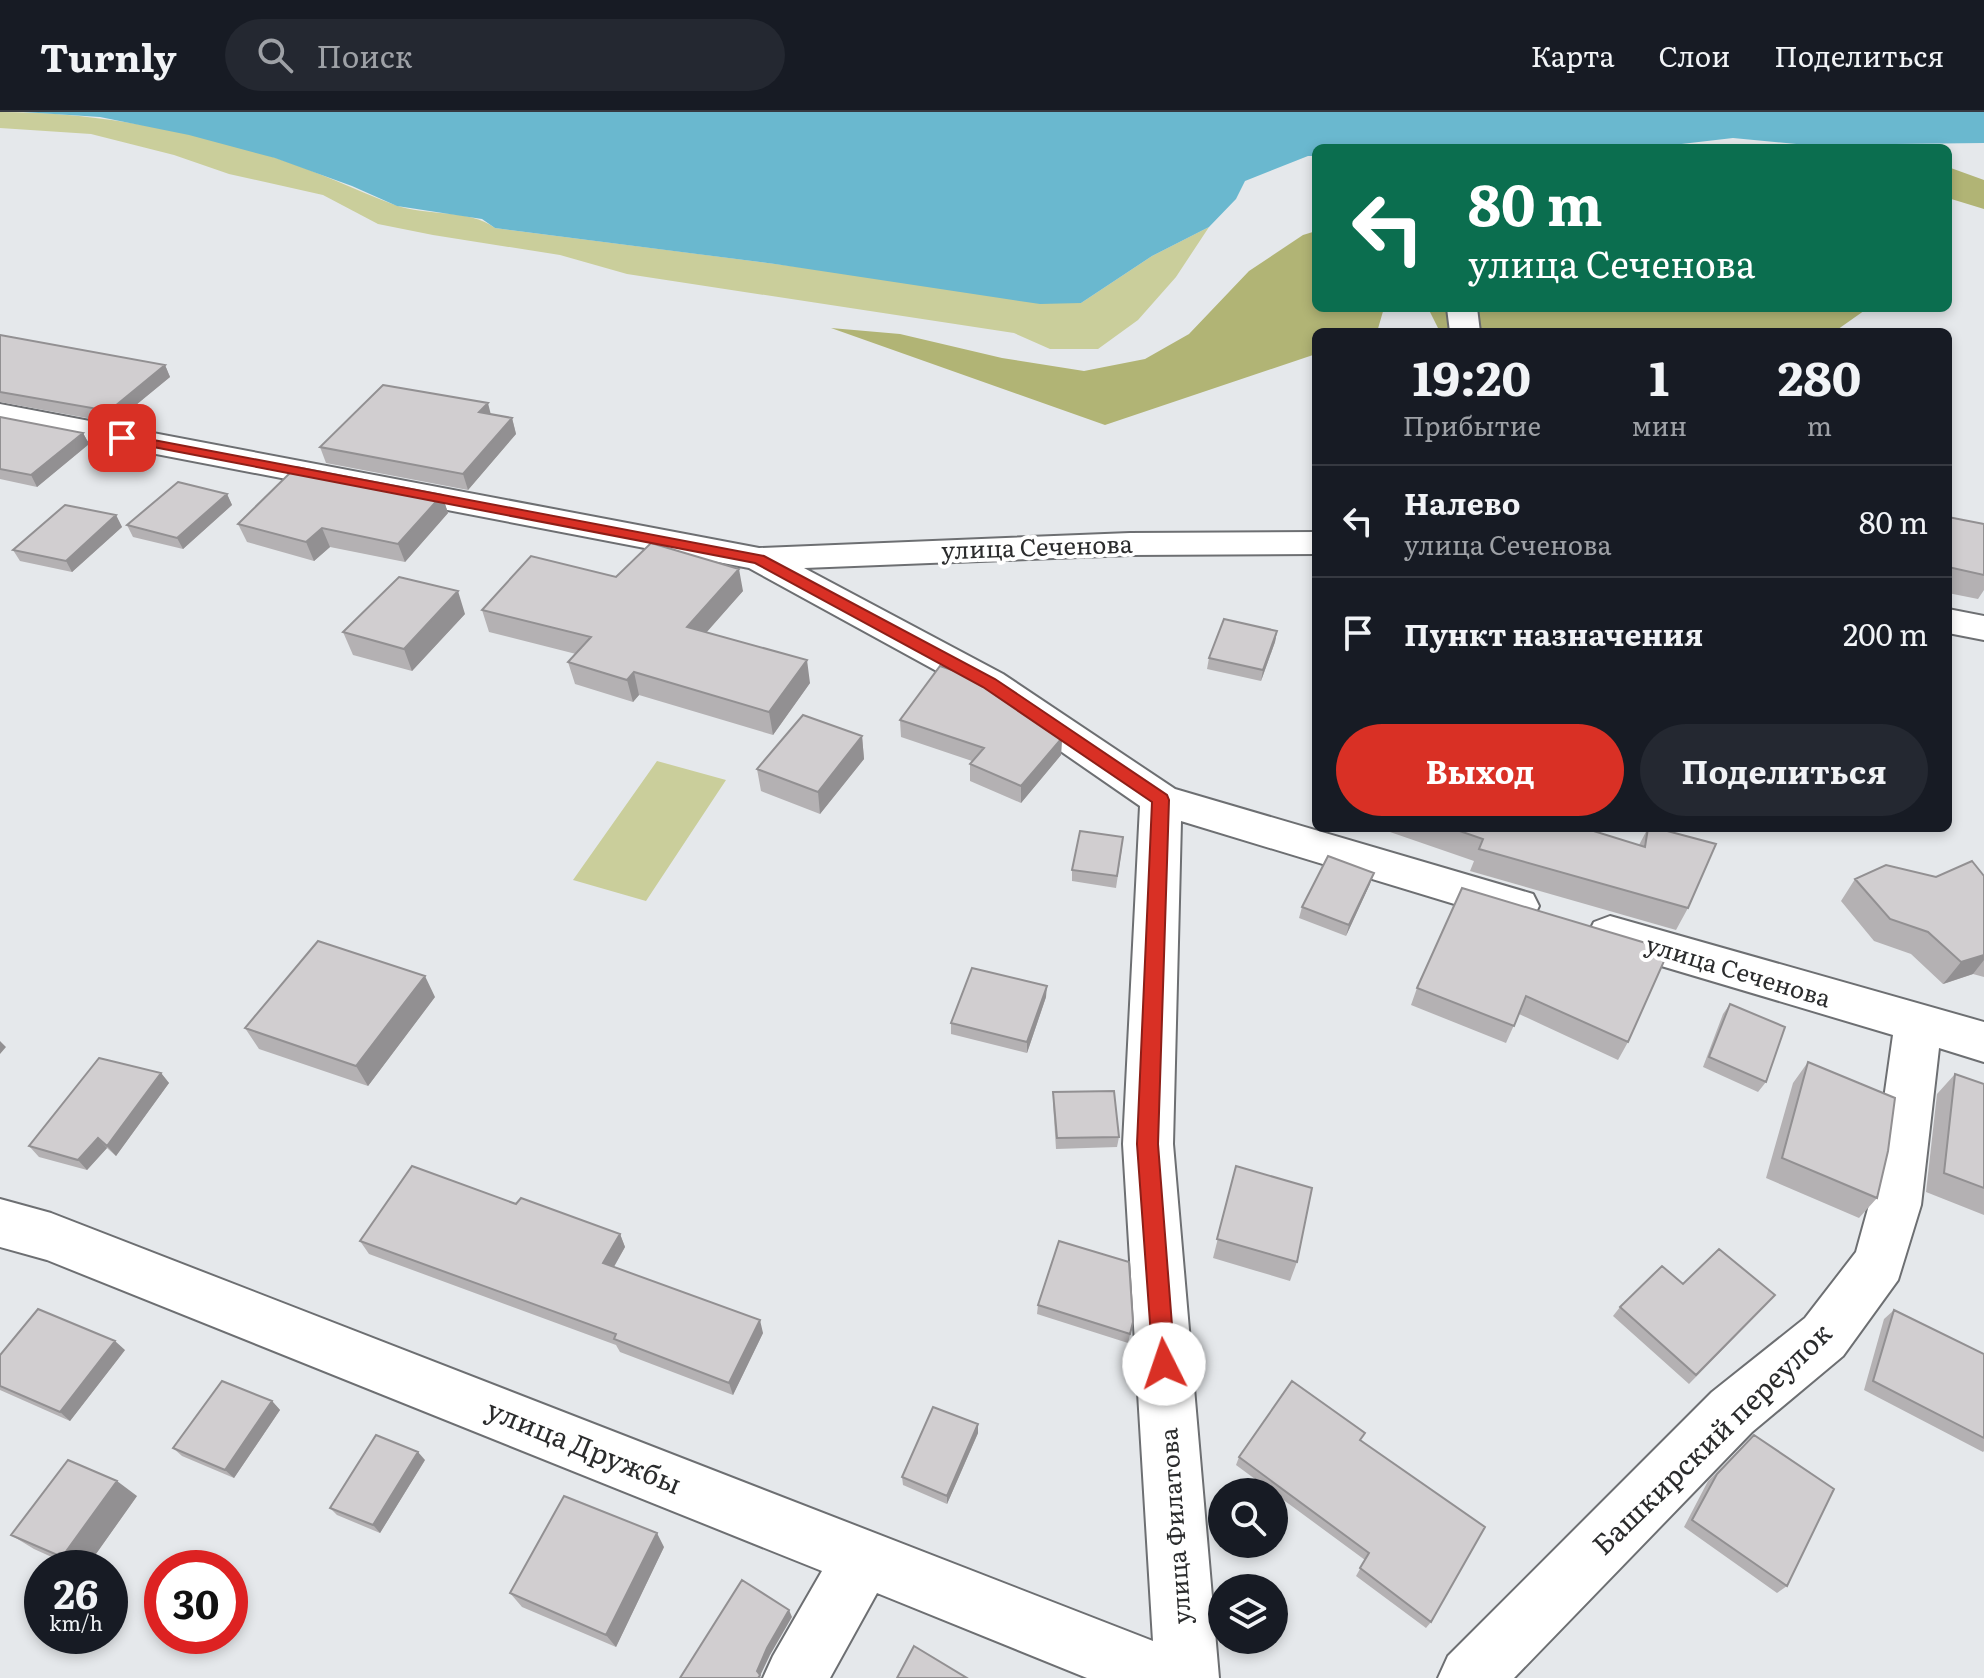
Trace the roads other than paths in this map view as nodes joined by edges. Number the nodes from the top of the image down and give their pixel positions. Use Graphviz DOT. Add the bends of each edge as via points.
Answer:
graph roads {
  1 [pos="0,414"];
  2 [pos="1312,543"];
  3 [pos="759,559"];
  4 [pos="1952,622"];
  5 [pos="1984,628"];
  6 [pos="1161,800"];
  7 [pos="1918,1025"];
  8 [pos="1984,1042"];
  9 [pos="0,1223"];
  10 [pos="863,1558"];
  11 [pos="795,1678"];
  12 [pos="1166,1678"];
  13 [pos="1187,1678"];
  14 [pos="1470,1678"];
  1 -- 3 [label="street, улица Сеченова"];
  2 -- 3 [label="street, улица Сеченова" via="1130,544"];
  3 -- 6 [label="street, улица Сеченова" via="989,683"];
  4 -- 5 [label="street"];
  6 -- 7 [label="street, улица Сеченова"];
  6 -- 13 [label="street, улица Филатова" via="1148,1144"];
  7 -- 8 [label="street, улица Сеченова"];
  7 -- 14 [label="street, Башкирский переулок" via="1895,1205 1879,1263 1824,1337 1732,1412"];
  9 -- 10 [label="street, улица Дружбы" via="51,1237"];
  10 -- 11 [label="street"];
  10 -- 12 [label="street, улица Дружбы"];
}
